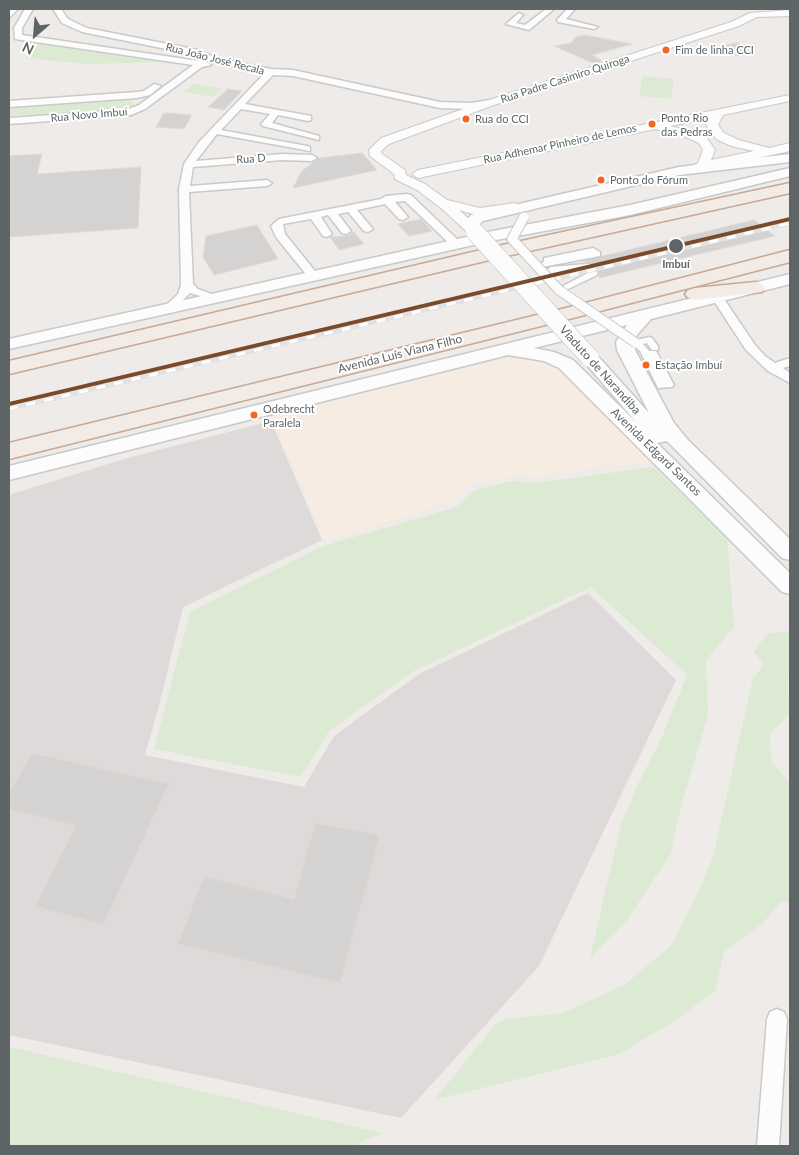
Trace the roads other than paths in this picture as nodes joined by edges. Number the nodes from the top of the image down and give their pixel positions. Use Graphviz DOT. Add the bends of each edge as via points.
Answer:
graph roads {
  1 [pos="14,9"];
  2 [pos="29,9"];
  3 [pos="57,9"];
  4 [pos="550,9"];
  5 [pos="571,9"];
  6 [pos="758,13"];
  7 [pos="790,13"];
  8 [pos="9,16"];
  9 [pos="518,16"];
  10 [pos="727,25"];
  11 [pos="594,27"];
  12 [pos="18,37"];
  13 [pos="9,41"];
  14 [pos="213,60"];
  15 [pos="186,62"];
  16 [pos="198,64"];
  17 [pos="269,75"];
  18 [pos="174,77"];
  19 [pos="790,98"];
  20 [pos="490,103"];
  21 [pos="9,104"];
  22 [pos="440,104"];
  23 [pos="240,106"];
  24 [pos="276,112"];
  25 [pos="718,113"];
  26 [pos="308,118"];
  27 [pos="446,119"];
  28 [pos="9,121"];
  29 [pos="648,126"];
  30 [pos="214,131"];
  31 [pos="316,138"];
  32 [pos="790,147"];
  33 [pos="772,151"];
  34 [pos="790,158"];
  35 [pos="189,164"];
  36 [pos="703,166"];
  37 [pos="679,171"];
  38 [pos="790,172"];
  39 [pos="410,177"];
  40 [pos="267,183"];
  41 [pos="790,188"];
  42 [pos="184,189"];
  43 [pos="434,197"];
  44 [pos="386,199"];
  45 [pos="534,204"];
  46 [pos="350,208"];
  47 [pos="630,210"];
  48 [pos="331,212"];
  49 [pos="314,215"];
  50 [pos="403,217"];
  51 [pos="524,217"];
  52 [pos="368,229"];
  53 [pos="346,230"];
  54 [pos="474,231"];
  55 [pos="327,234"];
  56 [pos="456,244"];
  57 [pos="498,252"];
  58 [pos="790,256"];
  59 [pos="548,261"];
  60 [pos="587,266"];
  61 [pos="539,269"];
  62 [pos="594,273"];
  63 [pos="313,276"];
  64 [pos="790,279"];
  65 [pos="187,285"];
  66 [pos="755,288"];
  67 [pos="559,290"];
  68 [pos="216,298"];
  69 [pos="718,298"];
  70 [pos="612,302"];
  71 [pos="169,308"];
  72 [pos="650,314"];
  73 [pos="9,344"];
  74 [pos="631,347"];
  75 [pos="504,350"];
  76 [pos="661,355"];
  77 [pos="790,362"];
  78 [pos="566,364"];
  79 [pos="9,368"];
  80 [pos="772,368"];
  81 [pos="661,374"];
  82 [pos="790,379"];
  83 [pos="9,451"];
  84 [pos="9,472"];
  85 [pos="722,516"];
  86 [pos="790,552"];
  87 [pos="790,586"];
  88 [pos="777,1018"];
  89 [pos="768,1146"];
  1 -- 8 [label="street"];
  2 -- 12 [label="street" via="18,28"];
  3 -- 14 [label="street, Rua João José Recala" via="65,21 86,30 198,53"];
  4 -- 9 [label="street" via="526,28 510,24"];
  5 -- 11 [label="street" via="561,20"];
  6 -- 7 [label="street"];
  6 -- 10 [label="street, Rua Padre Casimiro Quiroga"];
  6 -- 10 [label="street, Rua Padre Casimiro Quiroga" via="739,11"];
  10 -- 20 [label="street, Rua Padre Casimiro Quiroga"];
  12 -- 13 [label="street"];
  12 -- 15 [label="street"];
  14 -- 16 [label="street, Rua Novo Imbuí"];
  14 -- 17 [label="street, Rua João José Recala"];
  15 -- 16 [label="street"];
  15 -- 18 [label="street, Rua Novo Imbuí"];
  16 -- 17 [label="street"];
  16 -- 18 [label="street, Rua Novo Imbuí"];
  17 -- 22 [label="street, Rua João José Recala" via="293,73"];
  17 -- 23 [label="street"];
  18 -- 21 [label="street, Rua Novo Imbuí" via="144,94"];
  18 -- 28 [label="street, Rua Novo Imbuí" via="142,107 128,113"];
  19 -- 25 [label="street, Rua Adhemar Pinheiro de Lemos"];
  20 -- 22 [label="street, Rua João José Recala" via="471,106"];
  20 -- 27 [label="street, Rua Padre Casimiro Quiroga"];
  22 -- 27 [label="street" via="446,111"];
  23 -- 24 [label="street"];
  23 -- 30 [label="street"];
  24 -- 26 [label="street"];
  24 -- 31 [label="street" via="266,124"];
  25 -- 29 [label="street, Rua Adhemar Pinheiro de Lemos"];
  25 -- 33 [label="street" via="712,125 720,136"];
  27 -- 39 [label="street, Rua Padre Casimiro Quiroga" via="378,146 376,156"];
  29 -- 36 [label="street" via="677,130 703,141 708,150"];
  29 -- 39 [label="street, Rua Adhemar Pinheiro de Lemos"];
  30 -- 35 [label="street"];
  30 -- 35 [label="street, Rua D" via="310,154"];
  32 -- 33 [label="street, Rua Padre Casimiro Quiroga"];
  33 -- 36 [label="street, Rua Padre Casimiro Quiroga"];
  34 -- 37 [label="main road"];
  35 -- 42 [label="street"];
  36 -- 37 [label="street, Rua Padre Casimiro Quiroga"];
  37 -- 45 [label="main road, Rua Padre Casimiro Quiroga"];
  38 -- 47 [label="main road"];
  39 -- 43 [label="street, Rua Padre Casimiro Quiroga"];
  40 -- 42 [label="street"];
  41 -- 57 [label="highway"];
  42 -- 65 [label="street"];
  43 -- 45 [label="street, Rua Padre Casimiro Quiroga" via="480,212"];
  43 -- 54 [label="street, Rua Padre Casimiro Quiroga"];
  44 -- 46 [label="street"];
  44 -- 50 [label="street"];
  44 -- 56 [label="street" via="410,197"];
  45 -- 54 [label="main road" via="477,218 472,224"];
  46 -- 48 [label="street"];
  46 -- 52 [label="street"];
  47 -- 56 [label="main road"];
  47 -- 57 [label="highway" via="562,229"];
  48 -- 49 [label="street"];
  48 -- 53 [label="street"];
  49 -- 55 [label="street"];
  49 -- 63 [label="street" via="283,221 276,226 299,262"];
  51 -- 61 [label="street, bridge" via="512,239"];
  54 -- 85 [label="main road, Viaduto de Narandiba, bridge" via="646,420"];
  56 -- 63 [label="main road"];
  57 -- 79 [label="highway"];
  58 -- 70 [label="highway, Avenida Luís Viana Filho"];
  59 -- 61 [label="street" via="592,254 547,260 593,250 597,254"];
  60 -- 61 [label="street"];
  61 -- 67 [label="street, bridge"];
  62 -- 67 [label="street"];
  63 -- 68 [label="main road"];
  64 -- 66 [label="main road, Avenida Luís Viana Filho"];
  65 -- 68 [label="street" via="194,291"];
  65 -- 71 [label="street"];
  66 -- 69 [label="main road, Avenida Luís Viana Filho"];
  66 -- 70 [label="highway"];
  67 -- 74 [label="street, bridge"];
  68 -- 71 [label="main road"];
  69 -- 72 [label="main road, Avenida Luís Viana Filho"];
  69 -- 80 [label="street" via="750,347"];
  70 -- 83 [label="highway, Avenida Luís Viana Filho"];
  71 -- 73 [label="main road"];
  72 -- 74 [label="main road" via="629,333 625,342"];
  72 -- 75 [label="main road, Avenida Luís Viana Filho"];
  74 -- 76 [label="street" via="649,340"];
  74 -- 78 [label="main road" via="603,341 586,342 572,350"];
  74 -- 81 [label="street" via="644,350 661,386 669,385 653,353 650,353"];
  74 -- 86 [label="main road, Avenida Edgard Santos" via="658,412 681,445"];
  75 -- 78 [label="main road, Avenida Edgard Santos" via="548,356"];
  75 -- 84 [label="main road, Avenida Luís Viana Filho"];
  77 -- 80 [label="street"];
  78 -- 85 [label="main road, Avenida Edgard Santos"];
  80 -- 82 [label="street"];
  85 -- 87 [label="main road, Avenida Edgard Santos"];
  88 -- 89 [label="street"];
}
